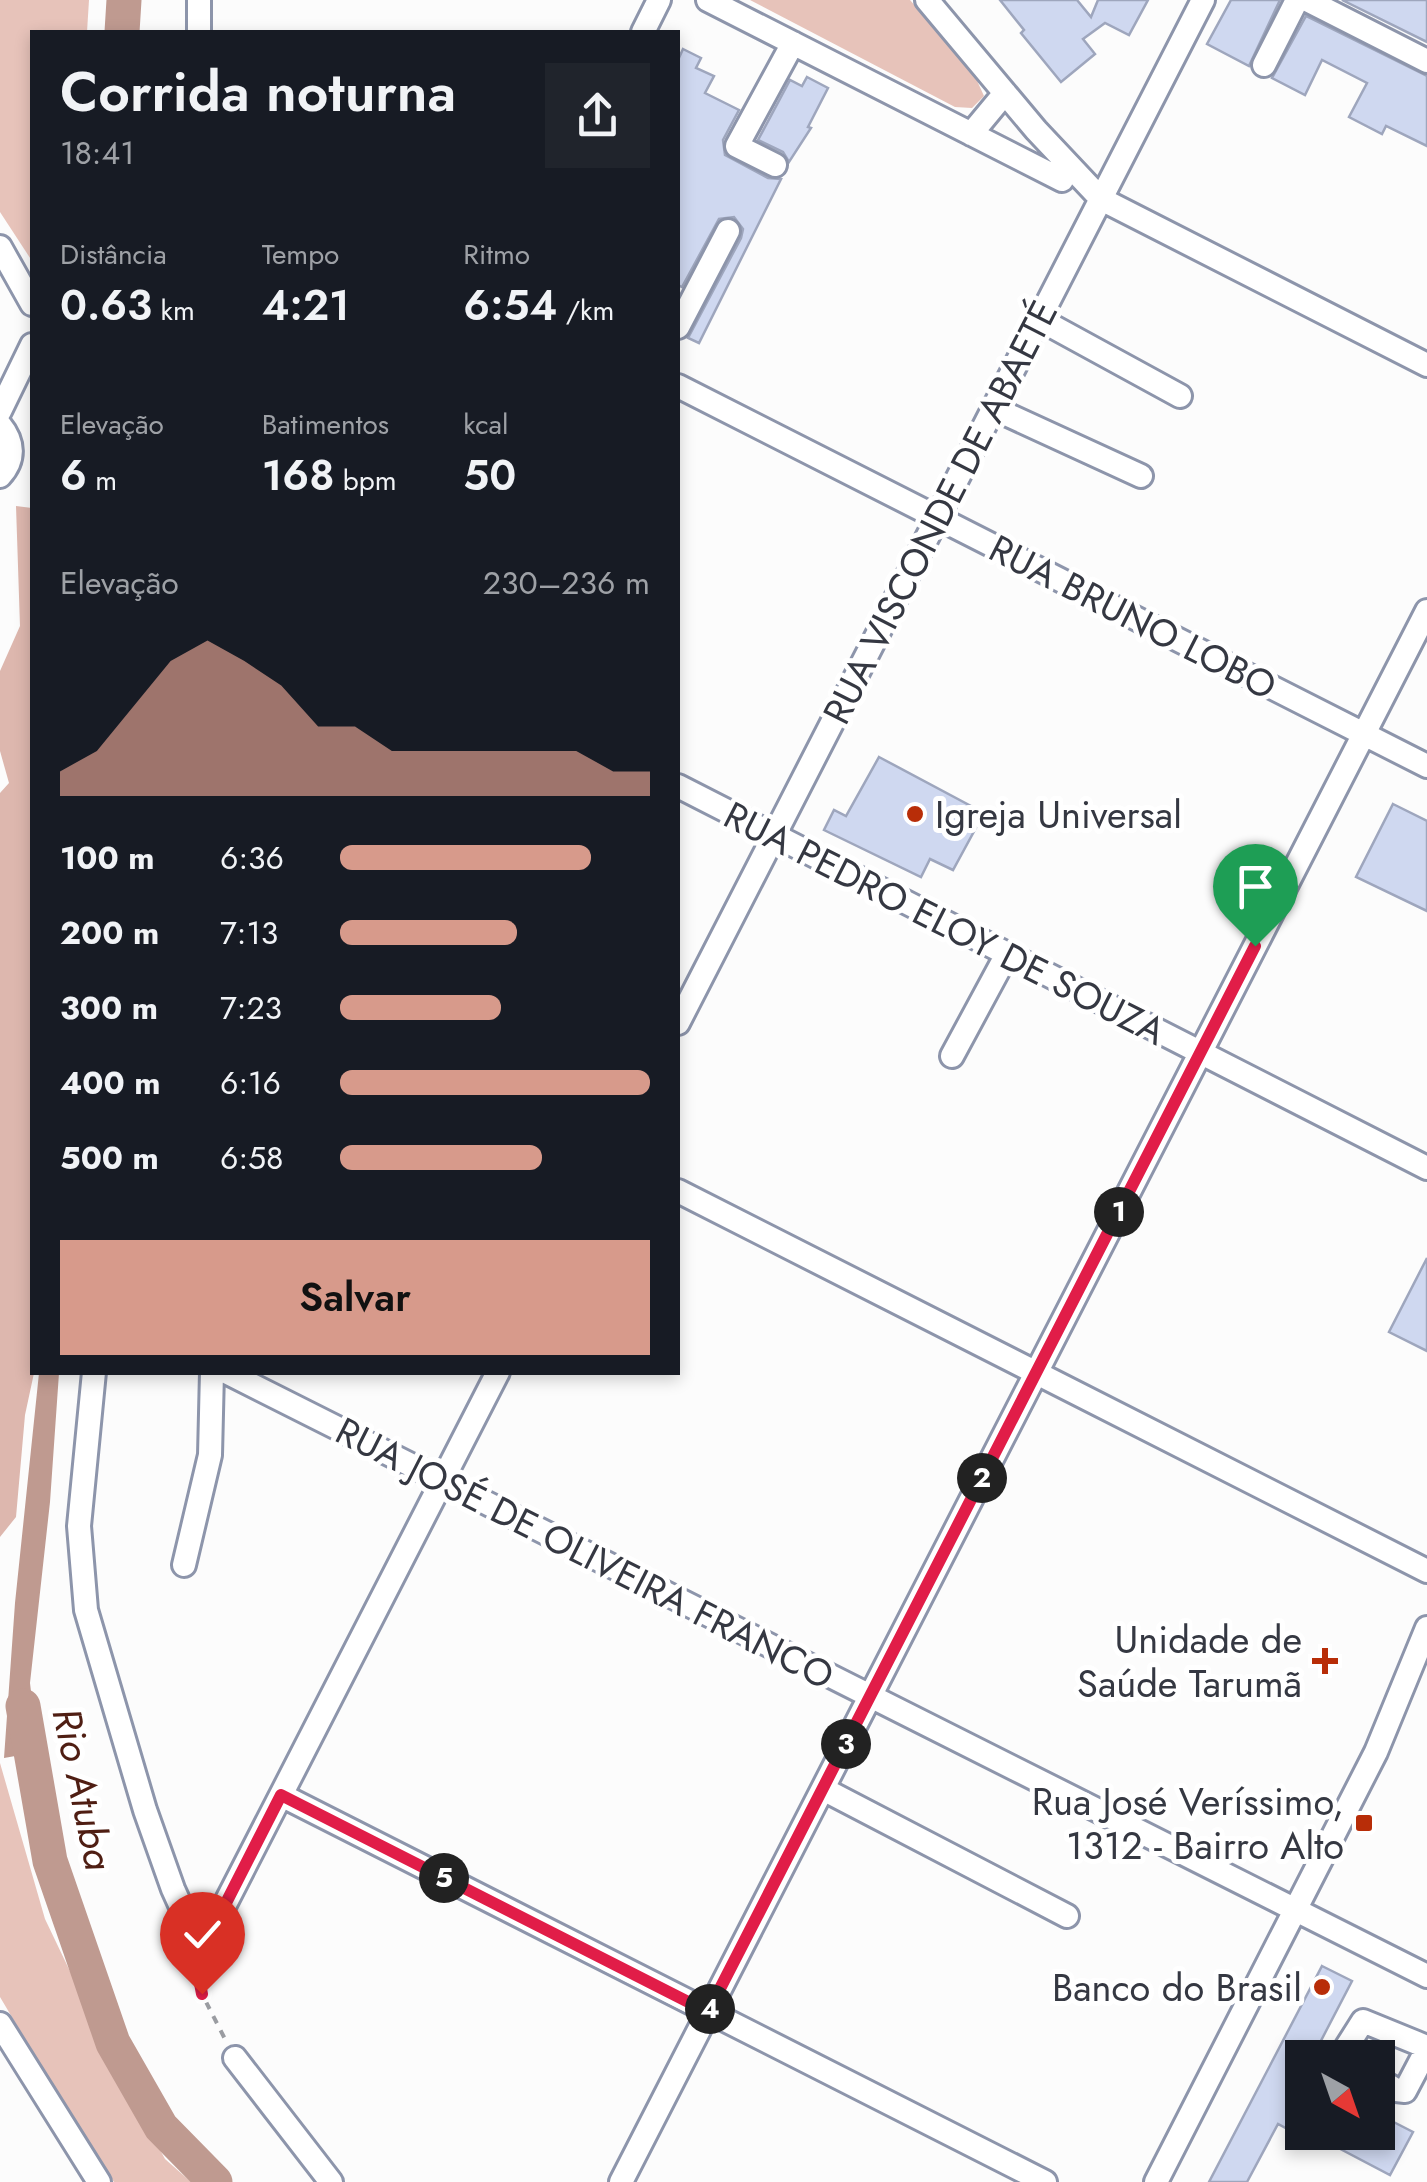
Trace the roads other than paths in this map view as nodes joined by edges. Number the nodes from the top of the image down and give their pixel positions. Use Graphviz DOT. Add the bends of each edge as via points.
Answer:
graph roads {
  1 [pos="198,0"];
  2 [pos="659,0"];
  3 [pos="708,0"];
  4 [pos="928,0"];
  5 [pos="1202,0"];
  6 [pos="1297,0"];
  7 [pos="1307,0"];
  8 [pos="199,30"];
  9 [pos="644,30"];
  10 [pos="793,43"];
  11 [pos="1427,61"];
  12 [pos="1264,65"];
  13 [pos="1006,94"];
  14 [pos="971,134"];
  15 [pos="775,165"];
  16 [pos="1062,180"];
  17 [pos="1100,199"];
  18 [pos="728,231"];
  19 [pos="0,248"];
  20 [pos="30,300"];
  21 [pos="1039,319"];
  22 [pos="680,323"];
  23 [pos="30,348"];
  24 [pos="1427,365"];
  25 [pos="680,387"];
  26 [pos="1180,396"];
  27 [pos="993,408"];
  28 [pos="0,410"];
  29 [pos="0,426"];
  30 [pos="5,469"];
  31 [pos="30,471"];
  32 [pos="1141,476"];
  33 [pos="937,518"];
  34 [pos="1427,611"];
  35 [pos="1364,734"];
  36 [pos="1427,766"];
  37 [pos="680,787"];
  38 [pos="774,835"];
  39 [pos="1007,954"];
  40 [pos="680,1019"];
  41 [pos="1200,1053"];
  42 [pos="952,1056"];
  43 [pos="1427,1168"];
  44 [pos="680,1192"];
  45 [pos="1036,1373"];
  46 [pos="94,1375"];
  47 [pos="212,1375"];
  48 [pos="232,1375"];
  49 [pos="496,1375"];
  50 [pos="442,1481"];
  51 [pos="184,1565"];
  52 [pos="1427,1571"];
  53 [pos="1427,1628"];
  54 [pos="1427,1670"];
  55 [pos="870,1696"];
  56 [pos="1376,1752"];
  57 [pos="823,1790"];
  58 [pos="281,1795"];
  59 [pos="1295,1910"];
  60 [pos="1068,1916"];
  61 [pos="1427,1976"];
  62 [pos="708,2012"];
  63 [pos="0,2024"];
  64 [pos="1351,2040"];
  65 [pos="1427,2048"];
  66 [pos="235,2058"];
  67 [pos="1395,2089"];
  68 [pos="100,2182"];
  69 [pos="331,2182"];
  70 [pos="621,2182"];
  71 [pos="1044,2182"];
  72 [pos="1156,2182"];
  1 -- 8 [label="street"];
  2 -- 9 [label="street"];
  3 -- 10 [label="street"];
  4 -- 13 [label="street"];
  5 -- 17 [label="street, RUA VISCONDE DE ABAETÉ"];
  6 -- 12 [label="street"];
  7 -- 11 [label="street"];
  10 -- 14 [label="street"];
  10 -- 15 [label="street" via="737,146"];
  13 -- 14 [label="street"];
  13 -- 17 [label="street"];
  14 -- 16 [label="street"];
  17 -- 21 [label="street, RUA VISCONDE DE ABAETÉ"];
  17 -- 24 [label="street"];
  18 -- 22 [label="street"];
  19 -- 20 [label="street"];
  21 -- 26 [label="street"];
  21 -- 27 [label="street, RUA VISCONDE DE ABAETÉ"];
  23 -- 28 [label="street"];
  25 -- 33 [label="street, RUA BRUNO LOBO"];
  27 -- 32 [label="street"];
  27 -- 33 [label="street, RUA VISCONDE DE ABAETÉ"];
  29 -- 30 [label="street" via="11,443"];
  30 -- 31 [label="street"];
  33 -- 35 [label="street, RUA BRUNO LOBO"];
  33 -- 38 [label="street, RUA VISCONDE DE ABAETÉ"];
  34 -- 35 [label="street"];
  35 -- 36 [label="street, RUA BRUNO LOBO"];
  35 -- 41 [label="street"];
  37 -- 38 [label="street, RUA PEDRO ELOY DE SOUZA"];
  38 -- 39 [label="street, RUA PEDRO ELOY DE SOUZA"];
  38 -- 40 [label="street, RUA VISCONDE DE ABAETÉ"];
  39 -- 41 [label="street, RUA PEDRO ELOY DE SOUZA"];
  39 -- 42 [label="street"];
  41 -- 43 [label="street, RUA PEDRO ELOY DE SOUZA"];
  41 -- 45 [label="street"];
  44 -- 45 [label="street"];
  45 -- 52 [label="street"];
  45 -- 55 [label="street"];
  46 -- 58 [label="street" via="80,1526 86,1610 145,1810 201,1952"];
  47 -- 51 [label="street" via="210,1455"];
  48 -- 50 [label="street, RUA JOSÉ DE OLIVEIRA FRANCO"];
  49 -- 50 [label="street"];
  50 -- 55 [label="street, RUA JOSÉ DE OLIVEIRA FRANCO"];
  50 -- 58 [label="street"];
  53 -- 56 [label="street"];
  54 -- 56 [label="street"];
  55 -- 57 [label="street"];
  55 -- 59 [label="street, RUA JOSÉ DE OLIVEIRA FRANCO"];
  56 -- 59 [label="street"];
  57 -- 60 [label="street"];
  57 -- 62 [label="street"];
  58 -- 62 [label="street"];
  59 -- 61 [label="street, RUA JOSÉ DE OLIVEIRA FRANCO"];
  59 -- 72 [label="street"];
  62 -- 70 [label="street"];
  62 -- 71 [label="street"];
  63 -- 68 [label="street"];
  64 -- 65 [label="street" via="1363,2020"];
  65 -- 67 [label="street" via="1405,2090"];
  66 -- 69 [label="street"];
}
